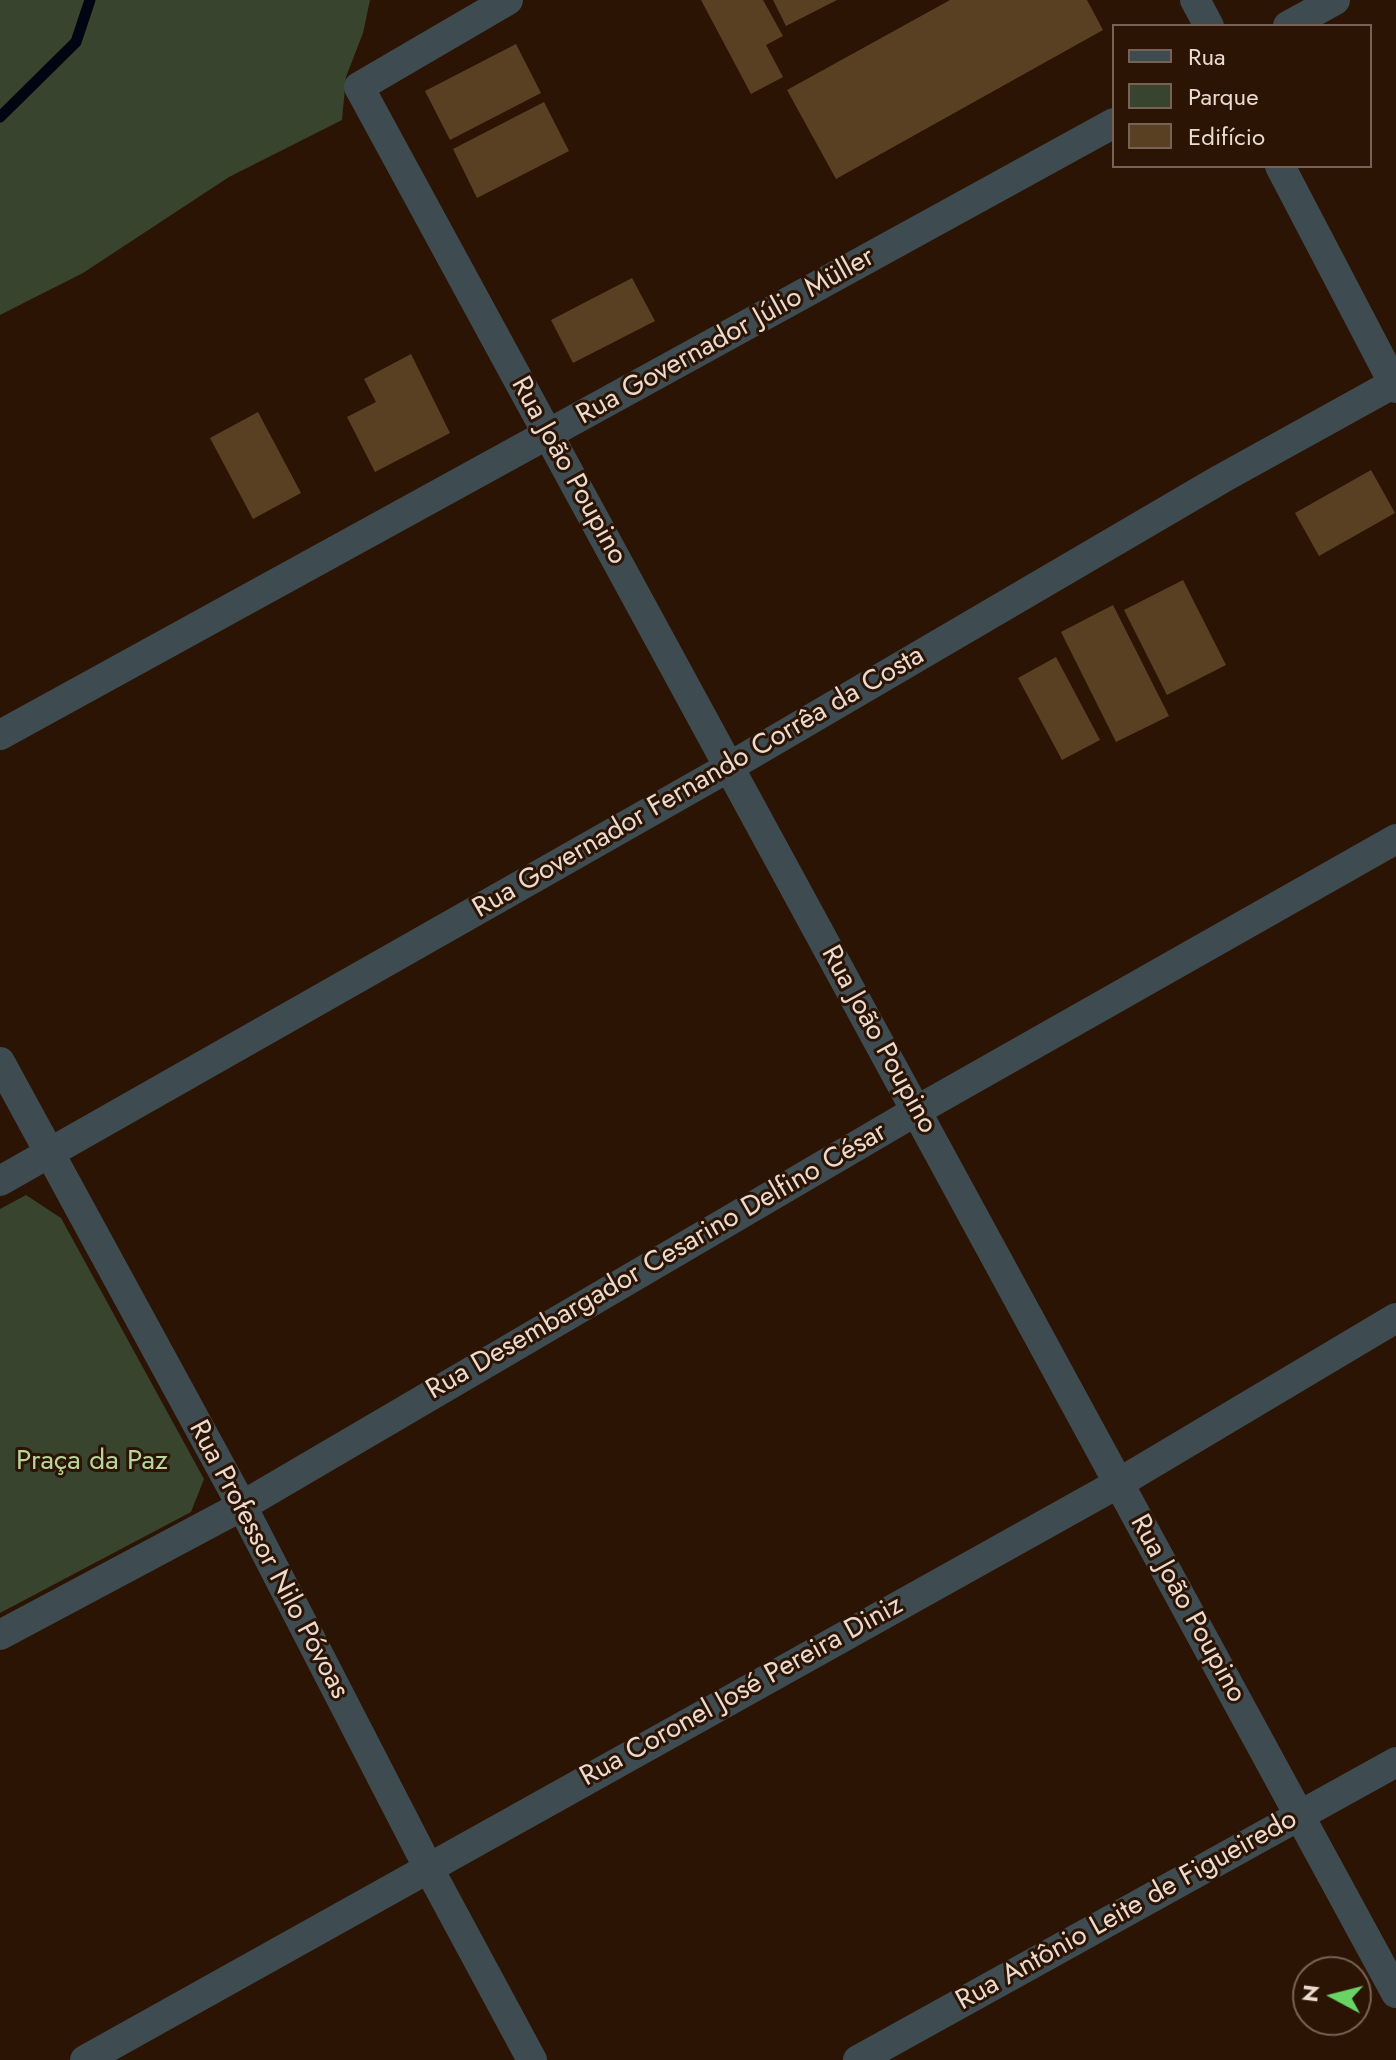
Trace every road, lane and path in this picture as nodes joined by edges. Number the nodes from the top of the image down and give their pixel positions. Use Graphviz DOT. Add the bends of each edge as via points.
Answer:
graph roads {
  1 [pos="508,0"];
  2 [pos="1195,0"];
  3 [pos="1335,0"];
  4 [pos="1208,24"];
  5 [pos="1292,24"];
  6 [pos="1112,124"];
  7 [pos="1281,168"];
  8 [pos="1395,384"];
  9 [pos="549,435"];
  10 [pos="0,735"];
  11 [pos="729,767"];
  12 [pos="1396,839"];
  13 [pos="0,1062"];
  14 [pos="916,1111"];
  15 [pos="49,1154"];
  16 [pos="0,1181"];
  17 [pos="1396,1318"];
  18 [pos="1119,1483"];
  19 [pos="242,1506"];
  20 [pos="0,1635"];
  21 [pos="1396,1762"];
  22 [pos="1300,1815"];
  23 [pos="428,1867"];
  24 [pos="1396,1993"];
  25 [pos="85,2060"];
  26 [pos="532,2060"];
  27 [pos="858,2060"];
  1 -- 9 [label="street, Rua João Poupino" via="359,87"];
  2 -- 4 [label="street"];
  3 -- 5 [label="street"];
  6 -- 9 [label="street, Rua Governador Júlio Müller"];
  7 -- 8 [label="street"];
  8 -- 11 [label="street, Rua Governador Fernando Corrêa da Costa" via="1221,479"];
  9 -- 10 [label="street, Rua Governador Júlio Müller"];
  9 -- 11 [label="street, Rua João Poupino"];
  11 -- 14 [label="street, Rua João Poupino"];
  11 -- 15 [label="street, Rua Governador Fernando Corrêa da Costa"];
  12 -- 14 [label="street, Rua Desembargador Cesarino Delfino César"];
  13 -- 15 [label="street, Rua Professor Nilo Póvoas"];
  14 -- 18 [label="street, Rua João Poupino"];
  14 -- 19 [label="street, Rua Desembargador Cesarino Delfino César"];
  15 -- 16 [label="street, Rua Governador Fernando Corrêa da Costa"];
  15 -- 19 [label="street, Rua Professor Nilo Póvoas"];
  17 -- 18 [label="street, Rua Coronel José Pereira Diniz"];
  18 -- 22 [label="street, Rua João Poupino"];
  18 -- 23 [label="street, Rua Coronel José Pereira Diniz"];
  19 -- 20 [label="street, Rua Desembargador Cesarino Delfino César"];
  19 -- 23 [label="street, Rua Professor Nilo Póvoas"];
  21 -- 22 [label="street, Rua Antônio Leite de Figueiredo"];
  22 -- 24 [label="street, Rua João Poupino"];
  22 -- 27 [label="street, Rua Antônio Leite de Figueiredo"];
  23 -- 25 [label="street, Rua Coronel José Pereira Diniz"];
  23 -- 26 [label="street, Rua Professor Nilo Póvoas"];
}
